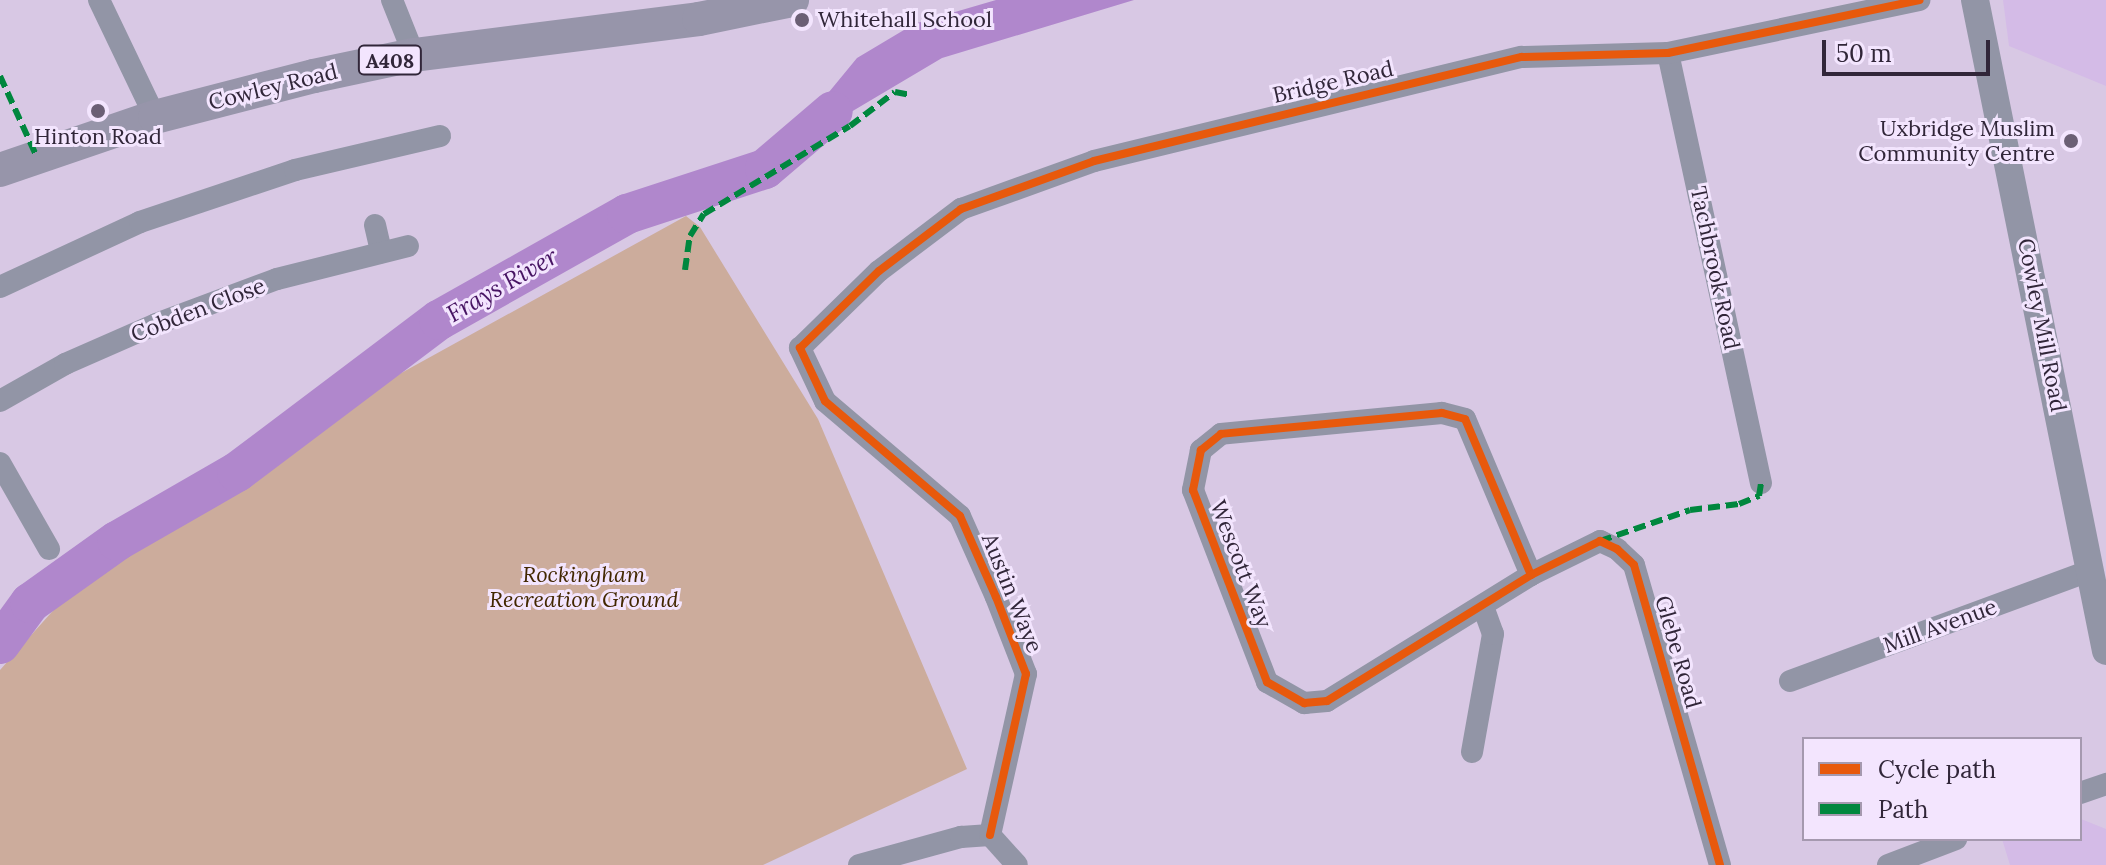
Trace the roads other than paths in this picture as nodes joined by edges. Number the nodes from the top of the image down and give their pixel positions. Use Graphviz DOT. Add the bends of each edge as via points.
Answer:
graph roads {
  1 [pos="99,0"];
  2 [pos="392,0"];
  3 [pos="792,0"];
  4 [pos="1919,0"];
  5 [pos="1975,0"];
  6 [pos="1668,53"];
  7 [pos="414,55"];
  8 [pos="155,117"];
  9 [pos="440,136"];
  10 [pos="0,170"];
  11 [pos="375,225"];
  12 [pos="408,246"];
  13 [pos="381,252"];
  14 [pos="0,287"];
  15 [pos="808,337"];
  16 [pos="0,401"];
  17 [pos="3,477"];
  18 [pos="1761,483"];
  19 [pos="49,549"];
  20 [pos="2091,570"];
  21 [pos="1531,575"];
  22 [pos="1483,607"];
  23 [pos="2106,651"];
  24 [pos="1790,681"];
  25 [pos="1472,752"];
  26 [pos="2106,784"];
  27 [pos="2082,792"];
  28 [pos="990,835"];
  29 [pos="1951,841"];
  30 [pos="859,865"];
  31 [pos="1017,865"];
  32 [pos="1720,865"];
  33 [pos="1888,865"];
  1 -- 8 [label="street"];
  2 -- 7 [label="street"];
  3 -- 7 [label="main road, Cowley Road / A408" via="699,19"];
  4 -- 6 [label="street, Bridge Road"];
  5 -- 20 [label="street, Cowley Mill Road"];
  6 -- 15 [label="street, Bridge Road" via="1522,57 1094,161 961,209 879,271"];
  6 -- 18 [label="street, Tachbrook Road"];
  7 -- 8 [label="main road, Cowley Road / A408"];
  8 -- 10 [label="main road, Cowley Road / A408"];
  9 -- 14 [label="street" via="295,170 153,217"];
  11 -- 13 [label="street"];
  12 -- 13 [label="street, Cobden Close"];
  13 -- 16 [label="street, Cobden Close" via="277,279 156,324 65,364"];
  15 -- 28 [label="street, Austin Waye" via="800,348 825,401 960,516 1026,674"];
  17 -- 19 [label="street"];
  20 -- 23 [label="street, Cowley Mill Road"];
  20 -- 24 [label="street, Mill Avenue"];
  21 -- 22 [label="street, Wescott Way"];
  21 -- 22 [label="street, Wescott Way" via="1465,419 1442,413 1221,434 1201,450 1193,490 1267,682 1304,703 1327,701"];
  21 -- 32 [label="street, Glebe Road" via="1600,541 1634,565"];
  22 -- 25 [label="street" via="1493,634"];
  26 -- 27 [label="street"];
  28 -- 30 [label="street" via="961,837"];
  28 -- 31 [label="street"];
  29 -- 33 [label="street"];
}
